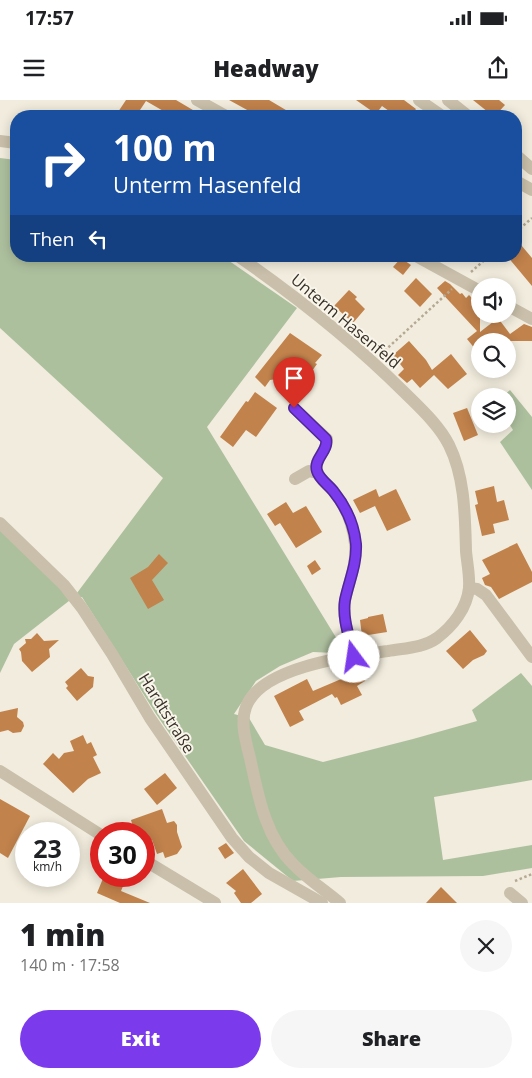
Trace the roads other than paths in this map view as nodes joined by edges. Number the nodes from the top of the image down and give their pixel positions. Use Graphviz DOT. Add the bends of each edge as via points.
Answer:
graph roads {
  1 [pos="197,100"];
  2 [pos="419,100"];
  3 [pos="448,100"];
  4 [pos="215,110"];
  5 [pos="433,110"];
  6 [pos="460,110"];
  7 [pos="522,160"];
  8 [pos="532,168"];
  9 [pos="246,262"];
  10 [pos="427,262"];
  11 [pos="471,286"];
  12 [pos="516,311"];
  13 [pos="532,320"];
  14 [pos="294,408"];
  15 [pos="317,473"];
  16 [pos="295,479"];
  17 [pos="0,523"];
  18 [pos="469,588"];
  19 [pos="354,657"];
  20 [pos="532,657"];
  21 [pos="0,771"];
  22 [pos="90,828"];
  23 [pos="155,867"];
  24 [pos="510,893"];
  25 [pos="214,903"];
  26 [pos="322,903"];
  27 [pos="340,903"];
  28 [pos="522,903"];
  1 -- 4 [label="street"];
  2 -- 5 [label="street"];
  3 -- 6 [label="street"];
  7 -- 8 [label="street"];
  9 -- 18 [label="street, Unterm Hasenfeld" via="373,361 443,436 452,451 461,486"];
  10 -- 11 [label="street"];
  12 -- 13 [label="street"];
  14 -- 15 [label="street" via="326,439 327,445 317,463"];
  15 -- 16 [label="street" via="309,472"];
  15 -- 19 [label="street" via="346,510 355,536 354,564 344,608"];
  17 -- 26 [label="street, Hardtstraße" via="64,585 82,608 150,718 232,838 269,873"];
  18 -- 19 [label="street, Unterm Hasenfeld" via="459,616 434,640 415,647"];
  18 -- 20 [label="street" via="486,595"];
  19 -- 27 [label="street, Unterm Hasenfeld" via="305,666 283,674 250,699 244,719 256,786 273,837 295,866"];
  21 -- 22 [label="street"];
  23 -- 25 [label="street"];
  24 -- 28 [label="street"];
}
